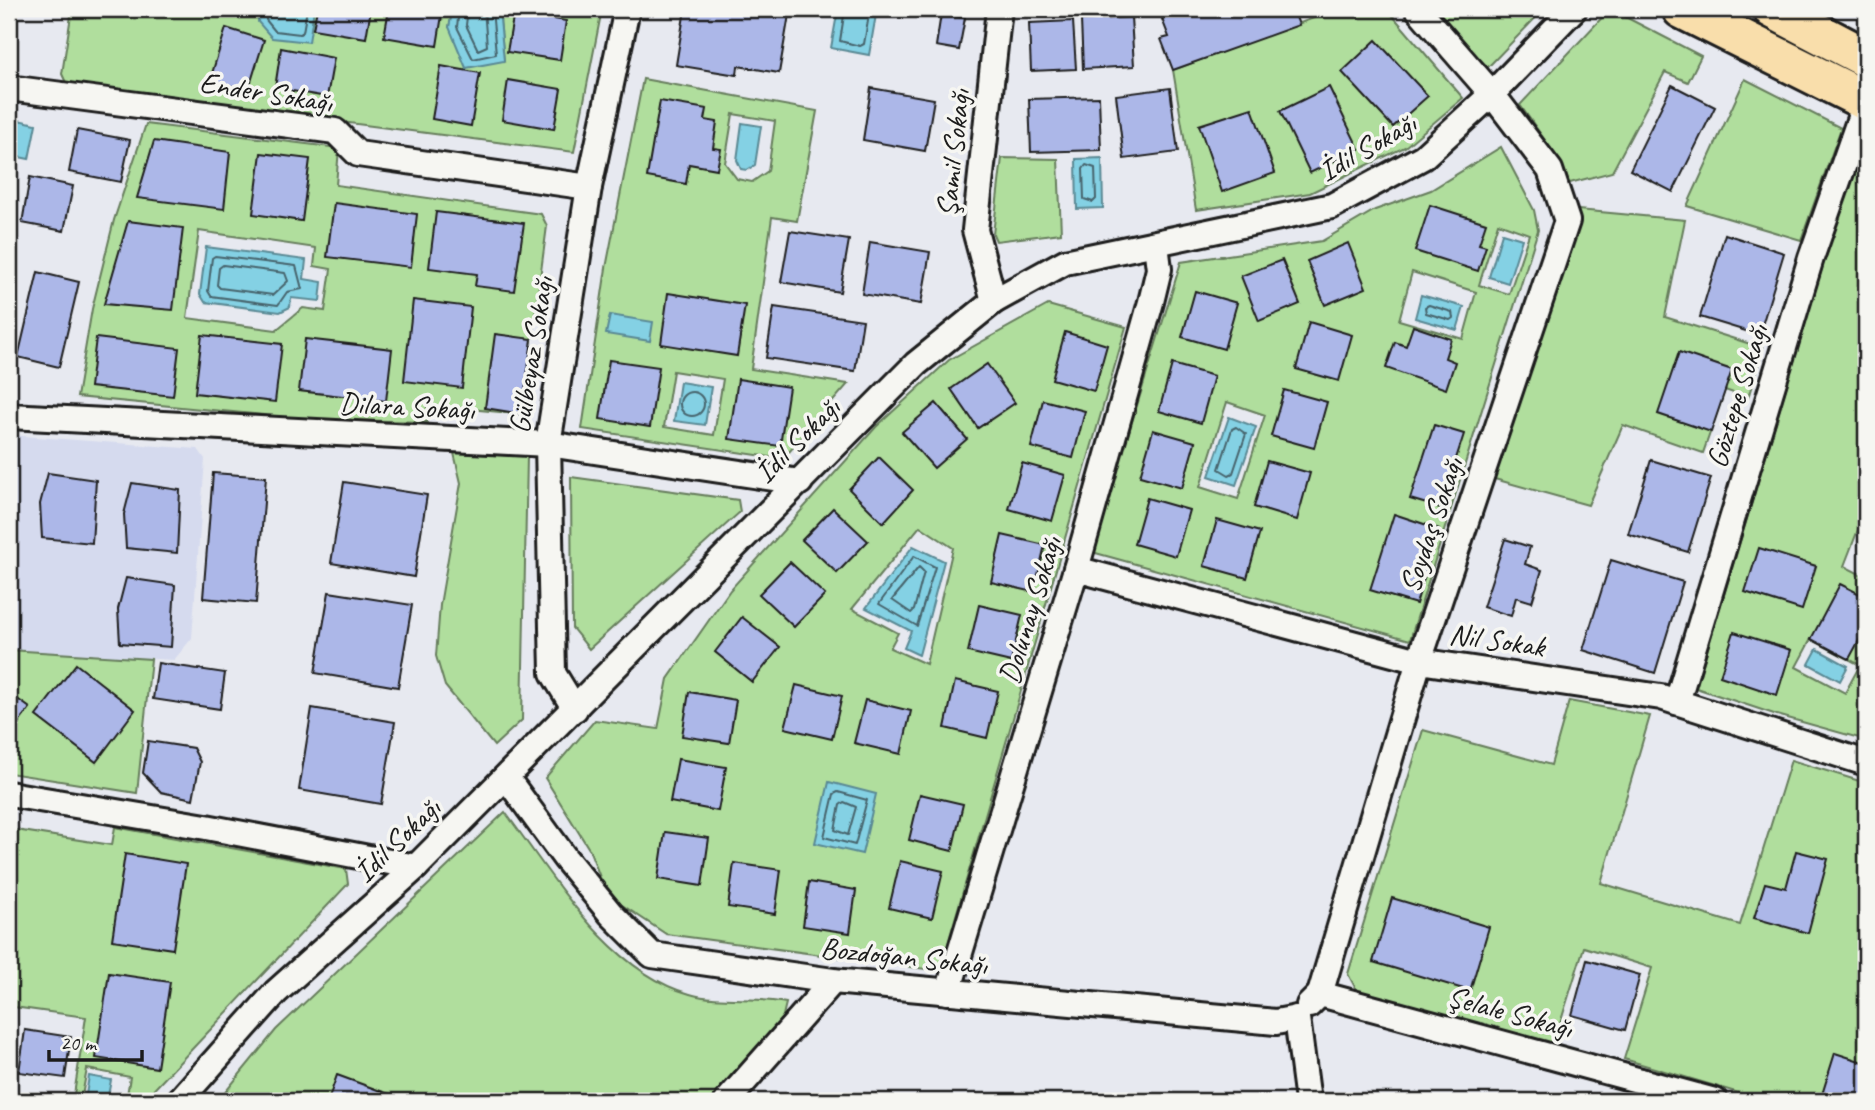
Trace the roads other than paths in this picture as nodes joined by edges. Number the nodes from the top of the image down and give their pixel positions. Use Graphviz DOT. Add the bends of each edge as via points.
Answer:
graph roads {
  1 [pos="627,9"];
  2 [pos="999,9"];
  3 [pos="1418,9"];
  4 [pos="1574,9"];
  5 [pos="1682,9"];
  6 [pos="1773,9"];
  7 [pos="1866,58"];
  8 [pos="9,88"];
  9 [pos="1492,94"];
  10 [pos="1866,101"];
  11 [pos="1866,111"];
  12 [pos="589,187"];
  13 [pos="1156,244"];
  14 [pos="994,301"];
  15 [pos="9,416"];
  16 [pos="548,444"];
  17 [pos="800,482"];
  18 [pos="1076,569"];
  19 [pos="1419,661"];
  20 [pos="1677,702"];
  21 [pos="575,709"];
  22 [pos="1866,763"];
  23 [pos="506,777"];
  24 [pos="9,794"];
  25 [pos="416,867"];
  26 [pos="834,981"];
  27 [pos="948,992"];
  28 [pos="1320,994"];
  29 [pos="1297,1018"];
  30 [pos="179,1101"];
  31 [pos="727,1101"];
  32 [pos="1308,1101"];
  33 [pos="1715,1101"];
  1 -- 12 [label="street, Gülbeyaz Sokağı"];
  2 -- 14 [label="street, Şamil Sokağı" via="975,230"];
  3 -- 9 [label="street, Soydaş Sokağı"];
  4 -- 9 [label="street, İdil Sokağı"];
  5 -- 10 [label="main road"];
  6 -- 7 [label="main road"];
  8 -- 12 [label="street, Ender Sokağı" via="335,131 358,154"];
  9 -- 13 [label="street, İdil Sokağı" via="1423,156 1332,206"];
  9 -- 19 [label="street, Soydaş Sokağı" via="1550,170 1567,222"];
  11 -- 20 [label="street, Göztepe Sokağı" via="1811,258"];
  12 -- 16 [label="street, Gülbeyaz Sokağı"];
  13 -- 14 [label="street, İdil Sokağı" via="1065,262"];
  13 -- 18 [label="street, Dolunay Sokağı" via="1159,269 1152,302"];
  14 -- 17 [label="street, İdil Sokağı" via="916,364"];
  15 -- 16 [label="street, Dilara Sokağı"];
  16 -- 17 [label="street, Dilara Sokağı"];
  16 -- 21 [label="street, Gülbeyaz Sokağı" via="553,673"];
  17 -- 21 [label="street, İdil Sokağı"];
  18 -- 19 [label="street, Nil Sokak"];
  18 -- 27 [label="street, Dolunay Sokağı"];
  19 -- 20 [label="street, Nil Sokak"];
  19 -- 28 [label="street, Soydaş Sokağı"];
  20 -- 22 [label="street, Nil Sokak"];
  21 -- 23 [label="street, İdil Sokağı"];
  23 -- 25 [label="street, İdil Sokağı"];
  23 -- 26 [label="street, Bozdoğan Sokağı" via="565,858 652,955"];
  24 -- 25 [label="street"];
  25 -- 30 [label="street, İdil Sokağı" via="276,992"];
  26 -- 27 [label="street, Bozdoğan Sokağı"];
  26 -- 31 [label="street"];
  27 -- 29 [label="street, Bozdoğan Sokağı" via="1276,1022"];
  28 -- 29 [label="street"];
  28 -- 33 [label="street, Şelale Sokağı"];
  29 -- 32 [label="street"];
}
